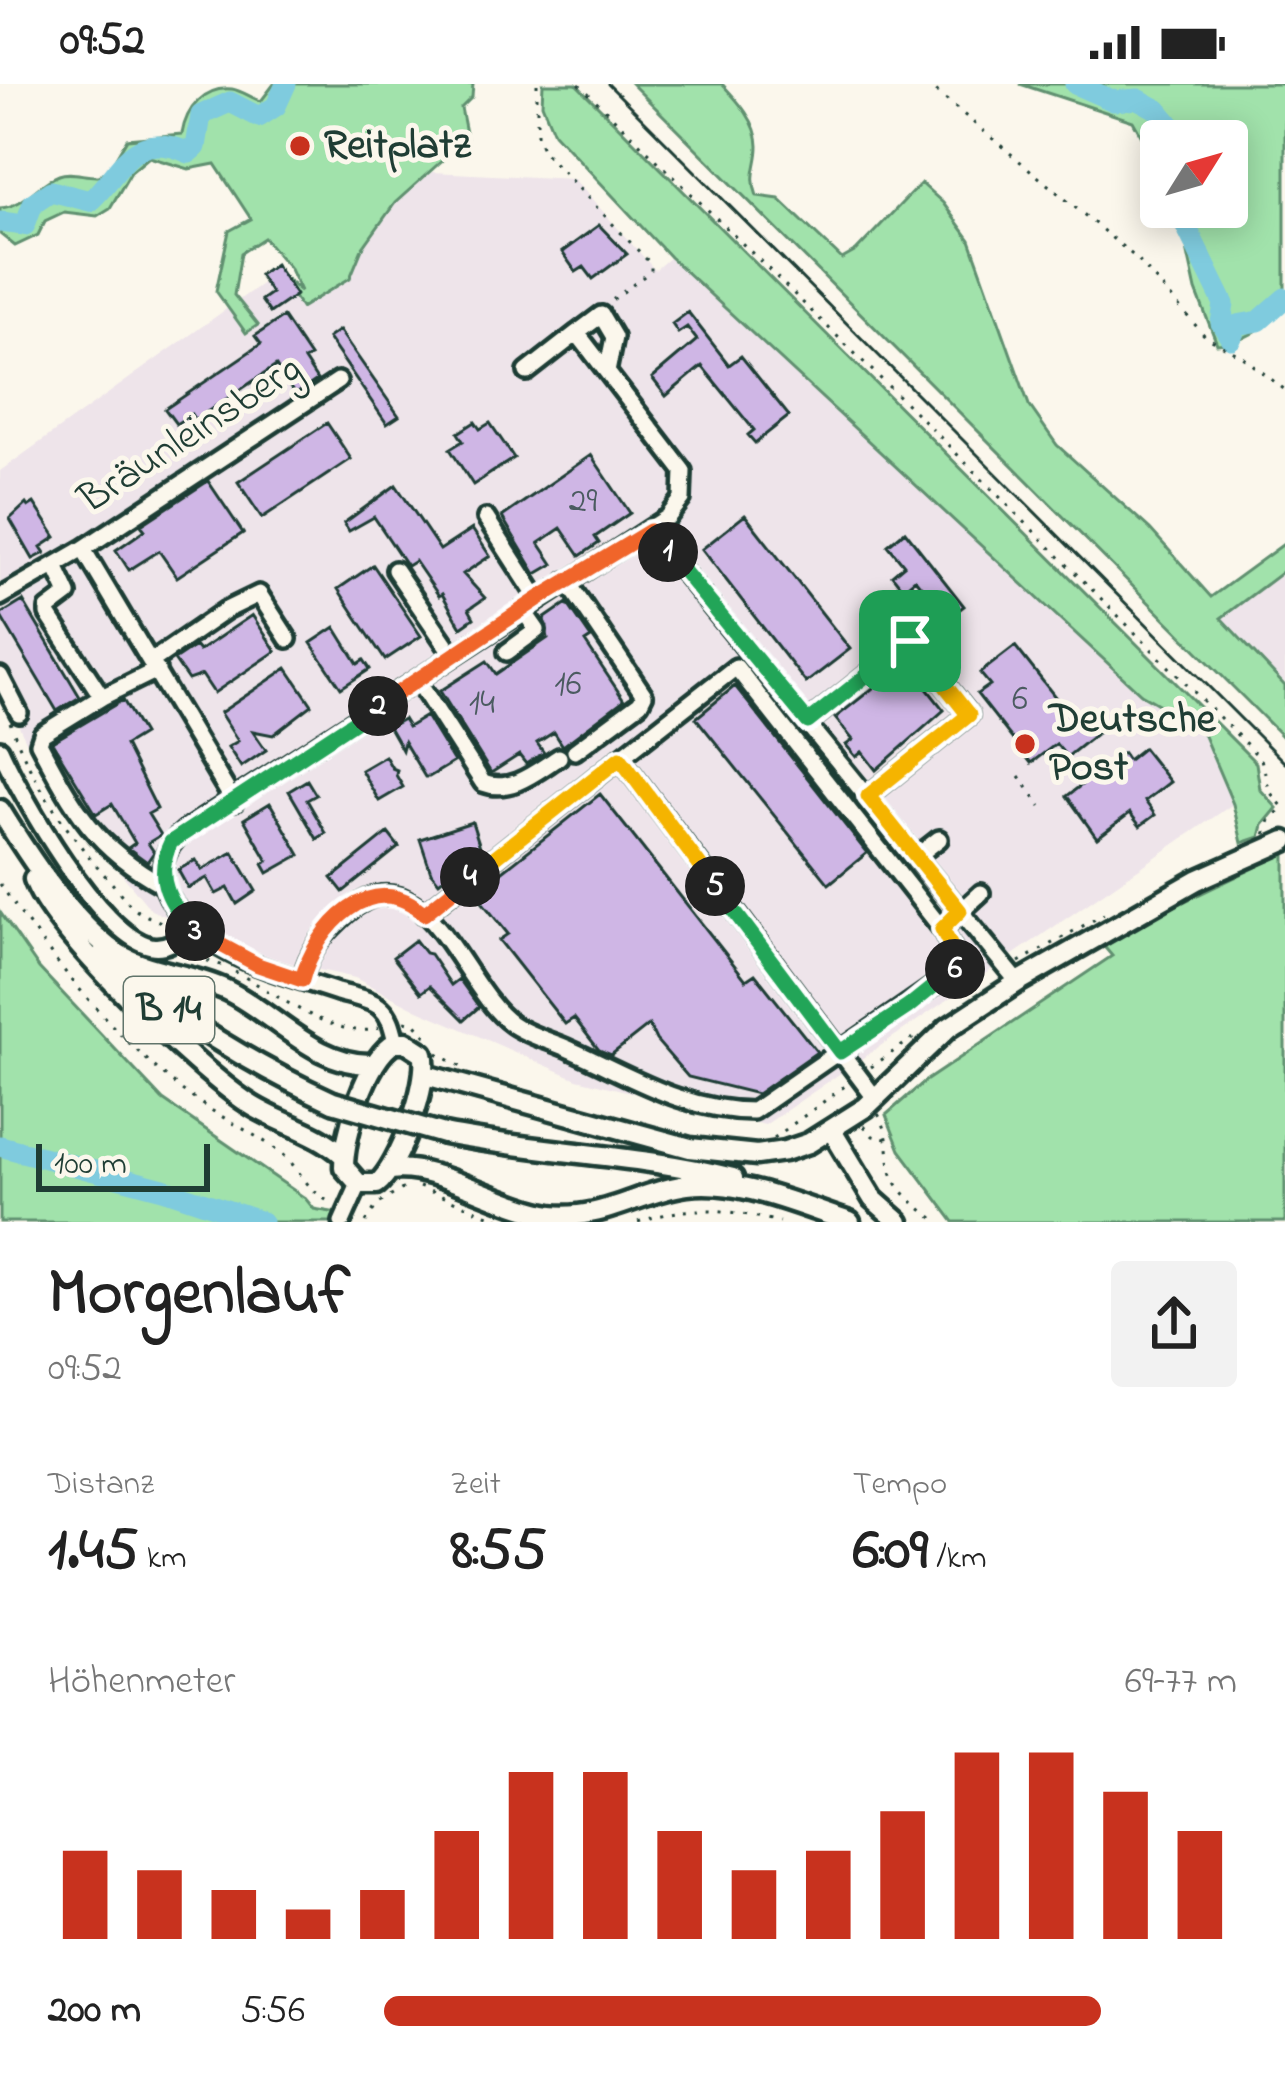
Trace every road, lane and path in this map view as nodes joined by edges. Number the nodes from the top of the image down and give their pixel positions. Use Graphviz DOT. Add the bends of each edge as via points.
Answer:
graph roads {
  1 [pos="537,84"];
  2 [pos="579,84"];
  3 [pos="927,84"];
  4 [pos="601,315"];
  5 [pos="577,333"];
  6 [pos="526,372"];
  7 [pos="607,372"];
  8 [pos="338,381"];
  9 [pos="1285,391"];
  10 [pos="486,518"];
  11 [pos="650,531"];
  12 [pos="83,550"];
  13 [pos="56,566"];
  14 [pos="395,570"];
  15 [pos="567,581"];
  16 [pos="0,597"];
  17 [pos="538,599"];
  18 [pos="523,610"];
  19 [pos="288,638"];
  20 [pos="507,652"];
  21 [pos="453,656"];
  22 [pos="154,665"];
  23 [pos="0,676"];
  24 [pos="417,680"];
  25 [pos="102,698"];
  26 [pos="19,713"];
  27 [pos="808,722"];
  28 [pos="0,749"];
  29 [pos="620,758"];
  30 [pos="1019,776"];
  31 [pos="868,796"];
  32 [pos="234,802"];
  33 [pos="1041,806"];
  34 [pos="0,810"];
  35 [pos="0,830"];
  36 [pos="939,838"];
  37 [pos="1275,840"];
  38 [pos="916,857"];
  39 [pos="34,879"];
  40 [pos="0,884"];
  41 [pos="163,886"];
  42 [pos="981,893"];
  43 [pos="960,911"];
  44 [pos="424,914"];
  45 [pos="120,928"];
  46 [pos="942,929"];
  47 [pos="186,934"];
  48 [pos="107,946"];
  49 [pos="302,980"];
  50 [pos="1018,982"];
  51 [pos="394,1033"];
  52 [pos="840,1052"];
  53 [pos="449,1063"];
  54 [pos="373,1064"];
  55 [pos="469,1071"];
  56 [pos="426,1075"];
  57 [pos="837,1091"];
  58 [pos="872,1100"];
  59 [pos="832,1131"];
  60 [pos="759,1144"];
  61 [pos="344,1156"];
  62 [pos="391,1171"];
  63 [pos="359,1184"];
  64 [pos="408,1185"];
  65 [pos="345,1216"];
  66 [pos="367,1222"];
  67 [pos="506,1222"];
  68 [pos="638,1222"];
  69 [pos="780,1222"];
  70 [pos="850,1222"];
  71 [pos="899,1222"];
  72 [pos="938,1222"];
  1 -- 4 [label="path" via="544,151 651,264"];
  2 -- 37 [label="path" via="1261,759 1282,807 1270,820"];
  3 -- 9 [label="path" via="1136,257 1206,337"];
  4 -- 5 [label="street"];
  4 -- 7 [label="street" via="614,337"];
  5 -- 6 [label="street"];
  5 -- 7 [label="street"];
  7 -- 11 [label="street" via="683,471 682,499"];
  8 -- 12 [label="street, Bräunleinsberg"];
  10 -- 17 [label="street"];
  11 -- 15 [label="street"];
  11 -- 27 [label="street"];
  12 -- 13 [label="street, Bräunleinsberg"];
  12 -- 22 [label="street, Bräunleinsberg"];
  13 -- 16 [label="street, Bräunleinsberg"];
  13 -- 25 [label="street" via="68,594 48,614"];
  14 -- 21 [label="street"];
  15 -- 17 [label="street"];
  15 -- 24 [label="street" via="644,695 567,754 518,782 488,786"];
  17 -- 18 [label="street"];
  18 -- 20 [label="street" via="537,630"];
  18 -- 21 [label="street"];
  19 -- 22 [label="street" via="259,594"];
  21 -- 24 [label="street"];
  22 -- 25 [label="street"];
  22 -- 32 [label="street, Bräunleinsberg"];
  23 -- 26 [label="street"];
  24 -- 32 [label="street"];
  25 -- 41 [label="street" via="39,743 91,832"];
  27 -- 31 [label="street"];
  27 -- 31 [label="street" via="914,638 969,715"];
  28 -- 45 [label="street" via="49,838"];
  29 -- 44 [label="street"];
  29 -- 46 [label="street" via="736,668"];
  29 -- 52 [label="street"];
  30 -- 33 [label="path"];
  31 -- 38 [label="street"];
  32 -- 41 [label="street" via="171,842"];
  34 -- 48 [label="main road"];
  35 -- 39 [label="main road, B 14"];
  36 -- 38 [label="street"];
  37 -- 50 [label="main road"];
  38 -- 43 [label="street"];
  39 -- 61 [label="main road" via="82,949 219,1081"];
  39 -- 70 [label="main road, B 14, bridge" via="95,948 167,1008 333,1102 499,1145 694,1168"];
  40 -- 65 [label="path" via="140,1053 280,1152 317,1197"];
  41 -- 47 [label="street"];
  42 -- 43 [label="street"];
  43 -- 46 [label="street"];
  43 -- 50 [label="street"];
  44 -- 49 [label="street" via="394,895 368,897 316,940"];
  44 -- 52 [label="street" via="508,1022 689,1104 753,1111"];
  45 -- 47 [label="street" via="156,947"];
  45 -- 48 [label="street"];
  46 -- 52 [label="street" via="958,960 951,974"];
  47 -- 49 [label="street"];
  47 -- 51 [label="path" via="192,953 335,1024"];
  48 -- 54 [label="main road" via="229,992 341,1060"];
  49 -- 51 [label="street" via="378,1005"];
  50 -- 58 [label="main road" via="948,1028"];
  51 -- 54 [label="main road"];
  51 -- 56 [label="main road" via="423,1053"];
  52 -- 58 [label="street"];
  53 -- 55 [label="path"];
  54 -- 61 [label="main road"];
  56 -- 59 [label="main road" via="724,1154 785,1151"];
  56 -- 62 [label="main road"];
  57 -- 60 [label="path"];
  58 -- 59 [label="main road"];
  58 -- 72 [label="path" via="897,1184"];
  59 -- 71 [label="main road" via="873,1199"];
  61 -- 63 [label="main road"];
  62 -- 63 [label="main road" via="377,1184"];
  62 -- 70 [label="main road" via="412,1168 555,1215 590,1214 692,1184 722,1185"];
  63 -- 65 [label="street"];
  64 -- 67 [label="path"];
  65 -- 66 [label="path"];
  68 -- 69 [label="path" via="682,1208"];
}
